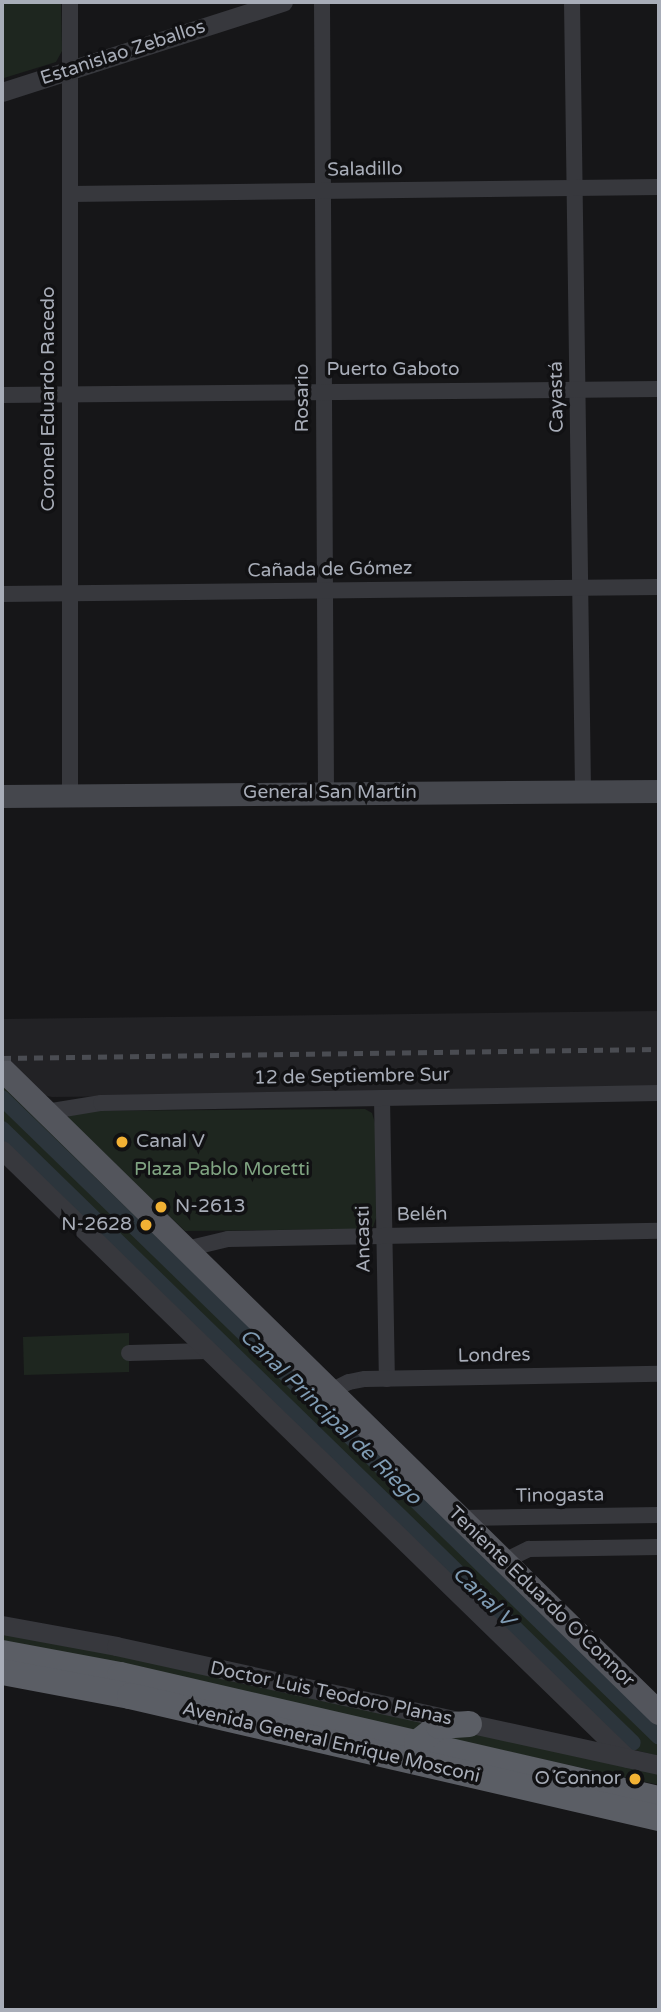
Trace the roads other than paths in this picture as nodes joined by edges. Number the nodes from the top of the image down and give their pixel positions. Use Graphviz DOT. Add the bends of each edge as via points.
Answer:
graph roads {
  1 [pos="70,2"];
  2 [pos="284,2"];
  3 [pos="322,2"];
  4 [pos="572,2"];
  5 [pos="70,70"];
  6 [pos="2,92"];
  7 [pos="659,187"];
  8 [pos="575,188"];
  9 [pos="323,191"];
  10 [pos="70,194"];
  11 [pos="659,389"];
  12 [pos="578,390"];
  13 [pos="324,392"];
  14 [pos="70,394"];
  15 [pos="2,395"];
  16 [pos="659,587"];
  17 [pos="580,588"];
  18 [pos="325,591"];
  19 [pos="2,594"];
  20 [pos="70,594"];
  21 [pos="659,790"];
  22 [pos="583,791"];
  23 [pos="326,793"];
  24 [pos="2,796"];
  25 [pos="69,796"];
  26 [pos="2,1069"];
  27 [pos="659,1093"];
  28 [pos="382,1098"];
  29 [pos="46,1112"];
  30 [pos="2,1150"];
  31 [pos="659,1231"];
  32 [pos="384,1236"];
  33 [pos="186,1249"];
  34 [pos="208,1351"];
  35 [pos="129,1353"];
  36 [pos="659,1374"];
  37 [pos="387,1379"];
  38 [pos="331,1391"];
  39 [pos="659,1515"];
  40 [pos="461,1518"];
  41 [pos="659,1547"];
  42 [pos="504,1560"];
  43 [pos="2,1625"];
  44 [pos="2,1653"];
  45 [pos="2,1672"];
  46 [pos="576,1710"];
  47 [pos="659,1713"];
  48 [pos="469,1724"];
  49 [pos="417,1743"];
  50 [pos="560,1744"];
  51 [pos="627,1758"];
  52 [pos="659,1765"];
  53 [pos="659,1799"];
  54 [pos="659,1818"];
  1 -- 5 [label="street, Coronel Eduardo Racedo"];
  2 -- 5 [label="street, Estanislao Zeballos"];
  3 -- 9 [label="street, Rosario"];
  4 -- 8 [label="street, Cayastá"];
  5 -- 6 [label="street, Estanislao Zeballos"];
  5 -- 10 [label="street, Coronel Eduardo Racedo"];
  7 -- 8 [label="street, Saladillo"];
  8 -- 9 [label="street, Saladillo"];
  8 -- 12 [label="street, Cayastá"];
  9 -- 10 [label="street, Saladillo"];
  9 -- 13 [label="street, Rosario"];
  10 -- 14 [label="street, Coronel Eduardo Racedo"];
  11 -- 12 [label="street, Puerto Gaboto"];
  12 -- 13 [label="street, Puerto Gaboto"];
  12 -- 17 [label="street, Cayastá"];
  13 -- 14 [label="street, Puerto Gaboto"];
  13 -- 18 [label="street, Rosario"];
  14 -- 15 [label="street, Puerto Gaboto"];
  14 -- 20 [label="street, Coronel Eduardo Racedo"];
  16 -- 17 [label="street, Cañada de Gómez"];
  17 -- 18 [label="street, Cañada de Gómez"];
  17 -- 22 [label="street, Cayastá"];
  18 -- 20 [label="street, Cañada de Gómez"];
  18 -- 23 [label="street, Rosario"];
  19 -- 20 [label="street, Cañada de Gómez"];
  20 -- 25 [label="street, Coronel Eduardo Racedo"];
  21 -- 22 [label="main road, General San Martín"];
  22 -- 23 [label="main road, General San Martín"];
  23 -- 25 [label="main road, General San Martín"];
  24 -- 25 [label="main road, General San Martín"];
  26 -- 29 [label="main road, Teniente Eduardo O'Connor"];
  27 -- 28 [label="street, 12 de Septiembre Sur"];
  28 -- 29 [label="street, 12 de Septiembre Sur" via="87,1103"];
  28 -- 32 [label="street, Ancasti"];
  29 -- 33 [label="main road, Teniente Eduardo O'Connor"];
  30 -- 34 [label="street"];
  31 -- 32 [label="street, Belén"];
  32 -- 33 [label="street, Belén" via="228,1239"];
  32 -- 37 [label="street, Ancasti"];
  33 -- 38 [label="main road, Teniente Eduardo O'Connor"];
  34 -- 35 [label="street"];
  34 -- 46 [label="street"];
  36 -- 37 [label="street, Londres"];
  37 -- 38 [label="street, Londres" via="357,1380"];
  38 -- 40 [label="main road, Teniente Eduardo O'Connor"];
  39 -- 40 [label="street, Tinogasta"];
  40 -- 42 [label="main road, Teniente Eduardo O'Connor"];
  41 -- 42 [label="street" via="529,1549"];
  42 -- 47 [label="main road, Teniente Eduardo O'Connor"];
  43 -- 48 [label="street, Doctor Luis Teodoro Planas"];
  44 -- 49 [label="highway, Avenida General Enrique Mosconi" via="120,1675"];
  45 -- 54 [label="highway, Avenida General Enrique Mosconi" via="130,1696"];
  46 -- 50 [label="street" via="578,1731"];
  46 -- 51 [label="street"];
  48 -- 49 [label="highway" via="439,1726"];
  48 -- 50 [label="street, Doctor Luis Teodoro Planas"];
  49 -- 53 [label="highway, Avenida General Enrique Mosconi"];
  50 -- 51 [label="street, Doctor Luis Teodoro Planas"];
  51 -- 52 [label="street, Doctor Luis Teodoro Planas"];
}
